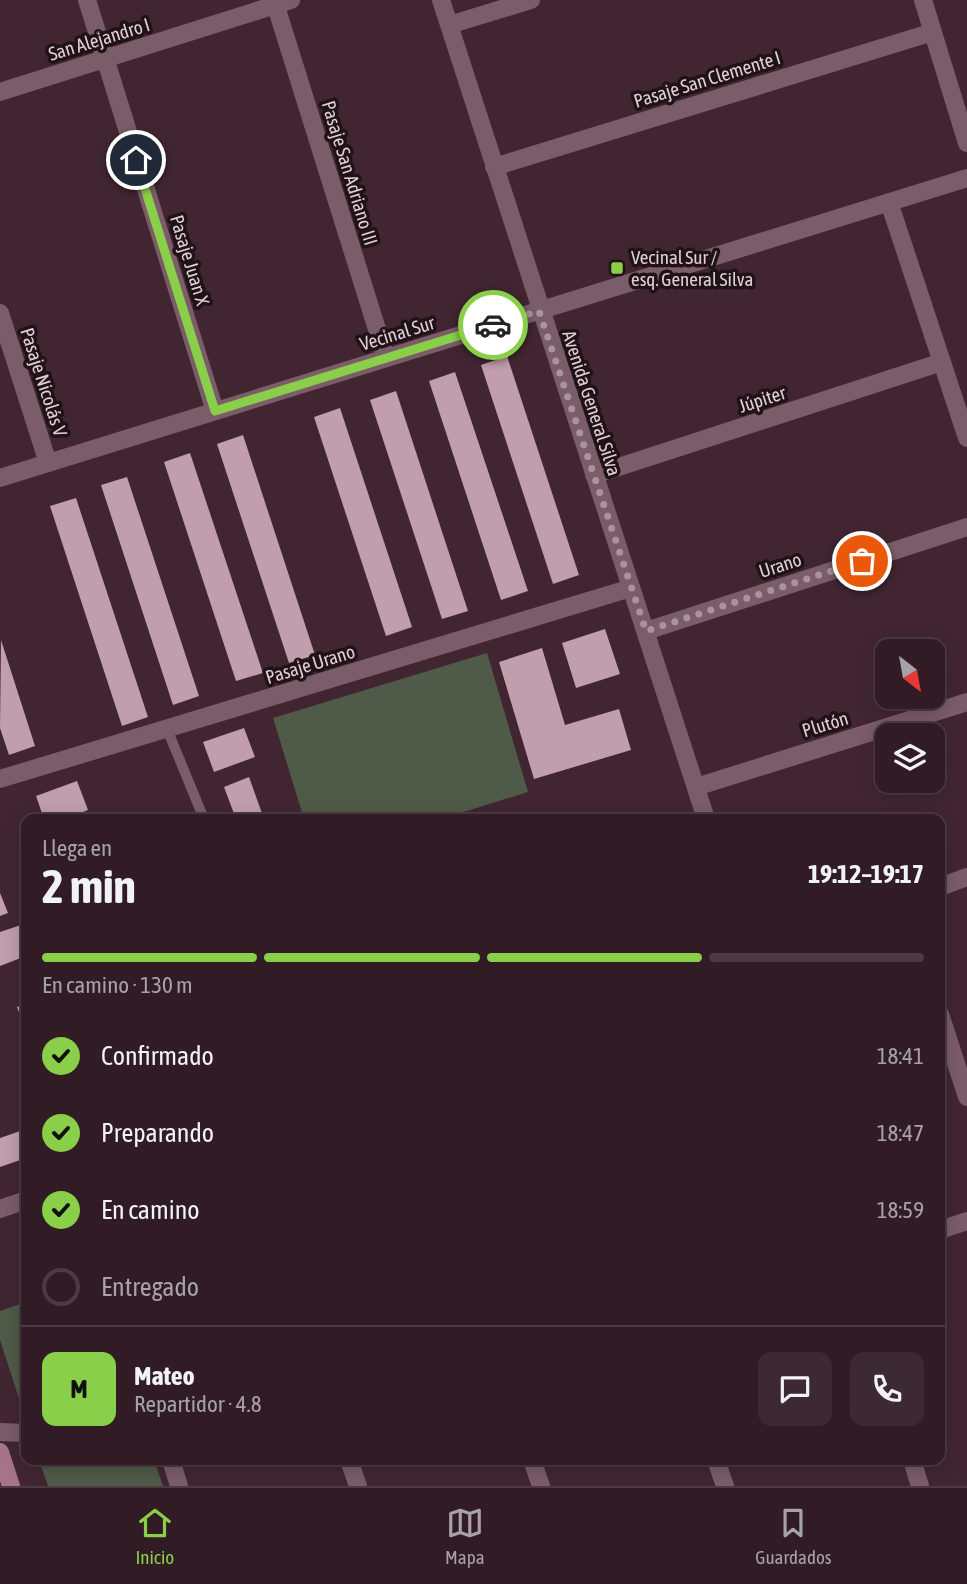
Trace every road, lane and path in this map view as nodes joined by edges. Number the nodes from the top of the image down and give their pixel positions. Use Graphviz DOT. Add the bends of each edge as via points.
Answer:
graph roads {
  1 [pos="86,0"];
  2 [pos="442,0"];
  3 [pos="531,0"];
  4 [pos="923,0"];
  5 [pos="280,2"];
  6 [pos="449,25"];
  7 [pos="933,32"];
  8 [pos="105,59"];
  9 [pos="0,92"];
  10 [pos="967,143"];
  11 [pos="494,167"];
  12 [pos="967,178"];
  13 [pos="889,202"];
  14 [pos="539,311"];
  15 [pos="0,313"];
  16 [pos="386,358"];
  17 [pos="942,362"];
  18 [pos="215,411"];
  19 [pos="967,438"];
  20 [pos="48,464"];
  21 [pos="594,475"];
  22 [pos="0,478"];
  23 [pos="967,527"];
  24 [pos="631,588"];
  25 [pos="646,631"];
  26 [pos="967,702"];
  27 [pos="167,729"];
  28 [pos="0,779"];
  29 [pos="696,787"];
  30 [pos="202,814"];
  31 [pos="704,814"];
  32 [pos="967,877"];
  33 [pos="945,885"];
  34 [pos="945,1029"];
  35 [pos="967,1097"];
  36 [pos="21,1202"];
  37 [pos="0,1209"];
  38 [pos="967,1221"];
  39 [pos="945,1228"];
  40 [pos="0,1432"];
  41 [pos="21,1433"];
  42 [pos="0,1452"];
  43 [pos="173,1465"];
  44 [pos="351,1465"];
  45 [pos="534,1465"];
  46 [pos="718,1465"];
  47 [pos="914,1465"];
  48 [pos="11,1486"];
  49 [pos="179,1486"];
  50 [pos="358,1486"];
  51 [pos="541,1486"];
  52 [pos="725,1486"];
  53 [pos="920,1486"];
  1 -- 8 [label="street, Pasaje Juan X"];
  2 -- 6 [label="street, Avenida General Silva"];
  3 -- 6 [label="street"];
  4 -- 7 [label="street"];
  5 -- 8 [label="street, San Alejandro I"];
  5 -- 16 [label="street, Pasaje San Adriano III"];
  6 -- 11 [label="street, Avenida General Silva"];
  7 -- 10 [label="street"];
  7 -- 11 [label="street, Pasaje San Clemente I"];
  8 -- 9 [label="street, San Alejandro I"];
  8 -- 18 [label="street, Pasaje Juan X"];
  11 -- 14 [label="street, Avenida General Silva"];
  12 -- 13 [label="street, Vecinal Sur"];
  13 -- 14 [label="street, Vecinal Sur"];
  13 -- 17 [label="street"];
  14 -- 16 [label="street, Vecinal Sur"];
  14 -- 21 [label="street, Avenida General Silva"];
  15 -- 20 [label="street, Pasaje Nicolás V"];
  16 -- 18 [label="street, Vecinal Sur"];
  17 -- 19 [label="street"];
  17 -- 21 [label="street, Júpiter"];
  18 -- 20 [label="street, Vecinal Sur"];
  20 -- 22 [label="street, Vecinal Sur"];
  21 -- 24 [label="street, Avenida General Silva"];
  23 -- 25 [label="street, Urano"];
  24 -- 25 [label="street, Avenida General Silva"];
  24 -- 27 [label="street, Pasaje Urano"];
  25 -- 29 [label="street, Avenida General Silva"];
  26 -- 29 [label="street, Plutón"];
  27 -- 28 [label="street, Pasaje Urano"];
  27 -- 30 [label="lane"];
  29 -- 31 [label="street, Avenida General Silva"];
  32 -- 33 [label="street"];
  34 -- 35 [label="street"];
  36 -- 37 [label="street"];
  38 -- 39 [label="street"];
  40 -- 41 [label="street"];
  42 -- 48 [label="main road"];
  43 -- 49 [label="street"];
  44 -- 50 [label="street"];
  45 -- 51 [label="street"];
  46 -- 52 [label="street"];
  47 -- 53 [label="street"];
}
